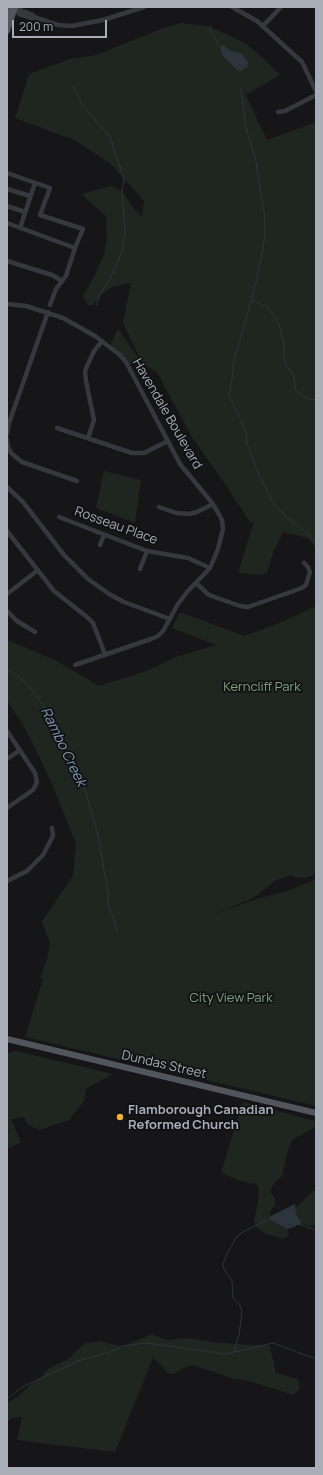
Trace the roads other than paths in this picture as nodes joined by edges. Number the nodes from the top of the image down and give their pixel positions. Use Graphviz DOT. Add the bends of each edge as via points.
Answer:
graph roads {
  1 [pos="144,7"];
  2 [pos="232,7"];
  3 [pos="280,7"];
  4 [pos="12,9"];
  5 [pos="7,16"];
  6 [pos="263,26"];
  7 [pos="7,31"];
  8 [pos="316,91"];
  9 [pos="316,95"];
  10 [pos="278,112"];
  11 [pos="7,173"];
  12 [pos="35,183"];
  13 [pos="7,189"];
  14 [pos="30,196"];
  15 [pos="7,206"];
  16 [pos="25,212"];
  17 [pos="7,223"];
  18 [pos="20,228"];
  19 [pos="75,248"];
  20 [pos="7,261"];
  21 [pos="62,281"];
  22 [pos="7,304"];
  23 [pos="50,304"];
  24 [pos="48,312"];
  25 [pos="102,341"];
  26 [pos="57,428"];
  27 [pos="7,434"];
  28 [pos="88,438"];
  29 [pos="7,439"];
  30 [pos="168,442"];
  31 [pos="77,481"];
  32 [pos="7,487"];
  33 [pos="213,504"];
  34 [pos="160,507"];
  35 [pos="60,518"];
  36 [pos="7,531"];
  37 [pos="104,534"];
  38 [pos="9,538"];
  39 [pos="100,545"];
  40 [pos="146,551"];
  41 [pos="304,563"];
  42 [pos="210,568"];
  43 [pos="140,569"];
  44 [pos="38,570"];
  45 [pos="196,583"];
  46 [pos="7,594"];
  47 [pos="7,611"];
  48 [pos="170,619"];
  49 [pos="34,632"];
  50 [pos="105,654"];
  51 [pos="75,665"];
  52 [pos="7,731"];
  53 [pos="20,750"];
  54 [pos="7,759"];
  55 [pos="7,808"];
  56 [pos="52,828"];
  57 [pos="7,881"];
  58 [pos="7,1039"];
  59 [pos="316,1113"];
  1 -- 4 [label="street" via="103,20 72,26 32,18"];
  2 -- 6 [label="street"];
  3 -- 6 [label="street"];
  4 -- 5 [label="main road"];
  4 -- 7 [label="main road"];
  6 -- 8 [label="street" via="302,62"];
  9 -- 10 [label="street"];
  11 -- 12 [label="street"];
  12 -- 14 [label="street"];
  12 -- 19 [label="street" via="50,188 40,215 83,229"];
  13 -- 14 [label="street"];
  14 -- 16 [label="street"];
  15 -- 16 [label="street"];
  16 -- 18 [label="street"];
  17 -- 18 [label="street"];
  18 -- 19 [label="street"];
  19 -- 21 [label="street"];
  20 -- 21 [label="street" via="52,275"];
  21 -- 23 [label="street"];
  22 -- 24 [label="street, Havendale Boulevard"];
  24 -- 25 [label="street, Havendale Boulevard"];
  24 -- 27 [label="street" via="8,423"];
  25 -- 28 [label="street" via="85,372 94,420"];
  25 -- 30 [label="street, Havendale Boulevard" via="126,362"];
  26 -- 28 [label="street"];
  28 -- 30 [label="street" via="132,453 144,453"];
  29 -- 31 [label="street" via="11,453 22,462"];
  30 -- 33 [label="street, Havendale Boulevard" via="180,464"];
  32 -- 48 [label="street" via="23,502 64,555 88,579 124,602"];
  33 -- 34 [label="street" via="189,514 176,513"];
  33 -- 42 [label="street, Havendale Boulevard" via="222,520 223,529"];
  35 -- 37 [label="street, Rosseau Place"];
  36 -- 38 [label="street"];
  37 -- 39 [label="street"];
  37 -- 40 [label="street, Rosseau Place"];
  38 -- 44 [label="street"];
  40 -- 42 [label="street, Rosseau Place" via="188,558"];
  40 -- 43 [label="street"];
  41 -- 45 [label="street" via="310,572 306,585 284,596 248,607 210,596"];
  42 -- 45 [label="street, Havendale Boulevard"];
  44 -- 46 [label="street"];
  44 -- 50 [label="street" via="54,591 93,624"];
  45 -- 48 [label="street, Havendale Boulevard" via="178,604"];
  47 -- 49 [label="street" via="16,621"];
  48 -- 50 [label="street, Havendale Boulevard" via="158,636"];
  50 -- 51 [label="street, Havendale Boulevard"];
  52 -- 53 [label="street"];
  53 -- 54 [label="street"];
  53 -- 55 [label="street" via="37,777 36,785 33,790"];
  56 -- 57 [label="street" via="53,836 43,855 27,871"];
  58 -- 59 [label="main road, Dundas Street"];
}
